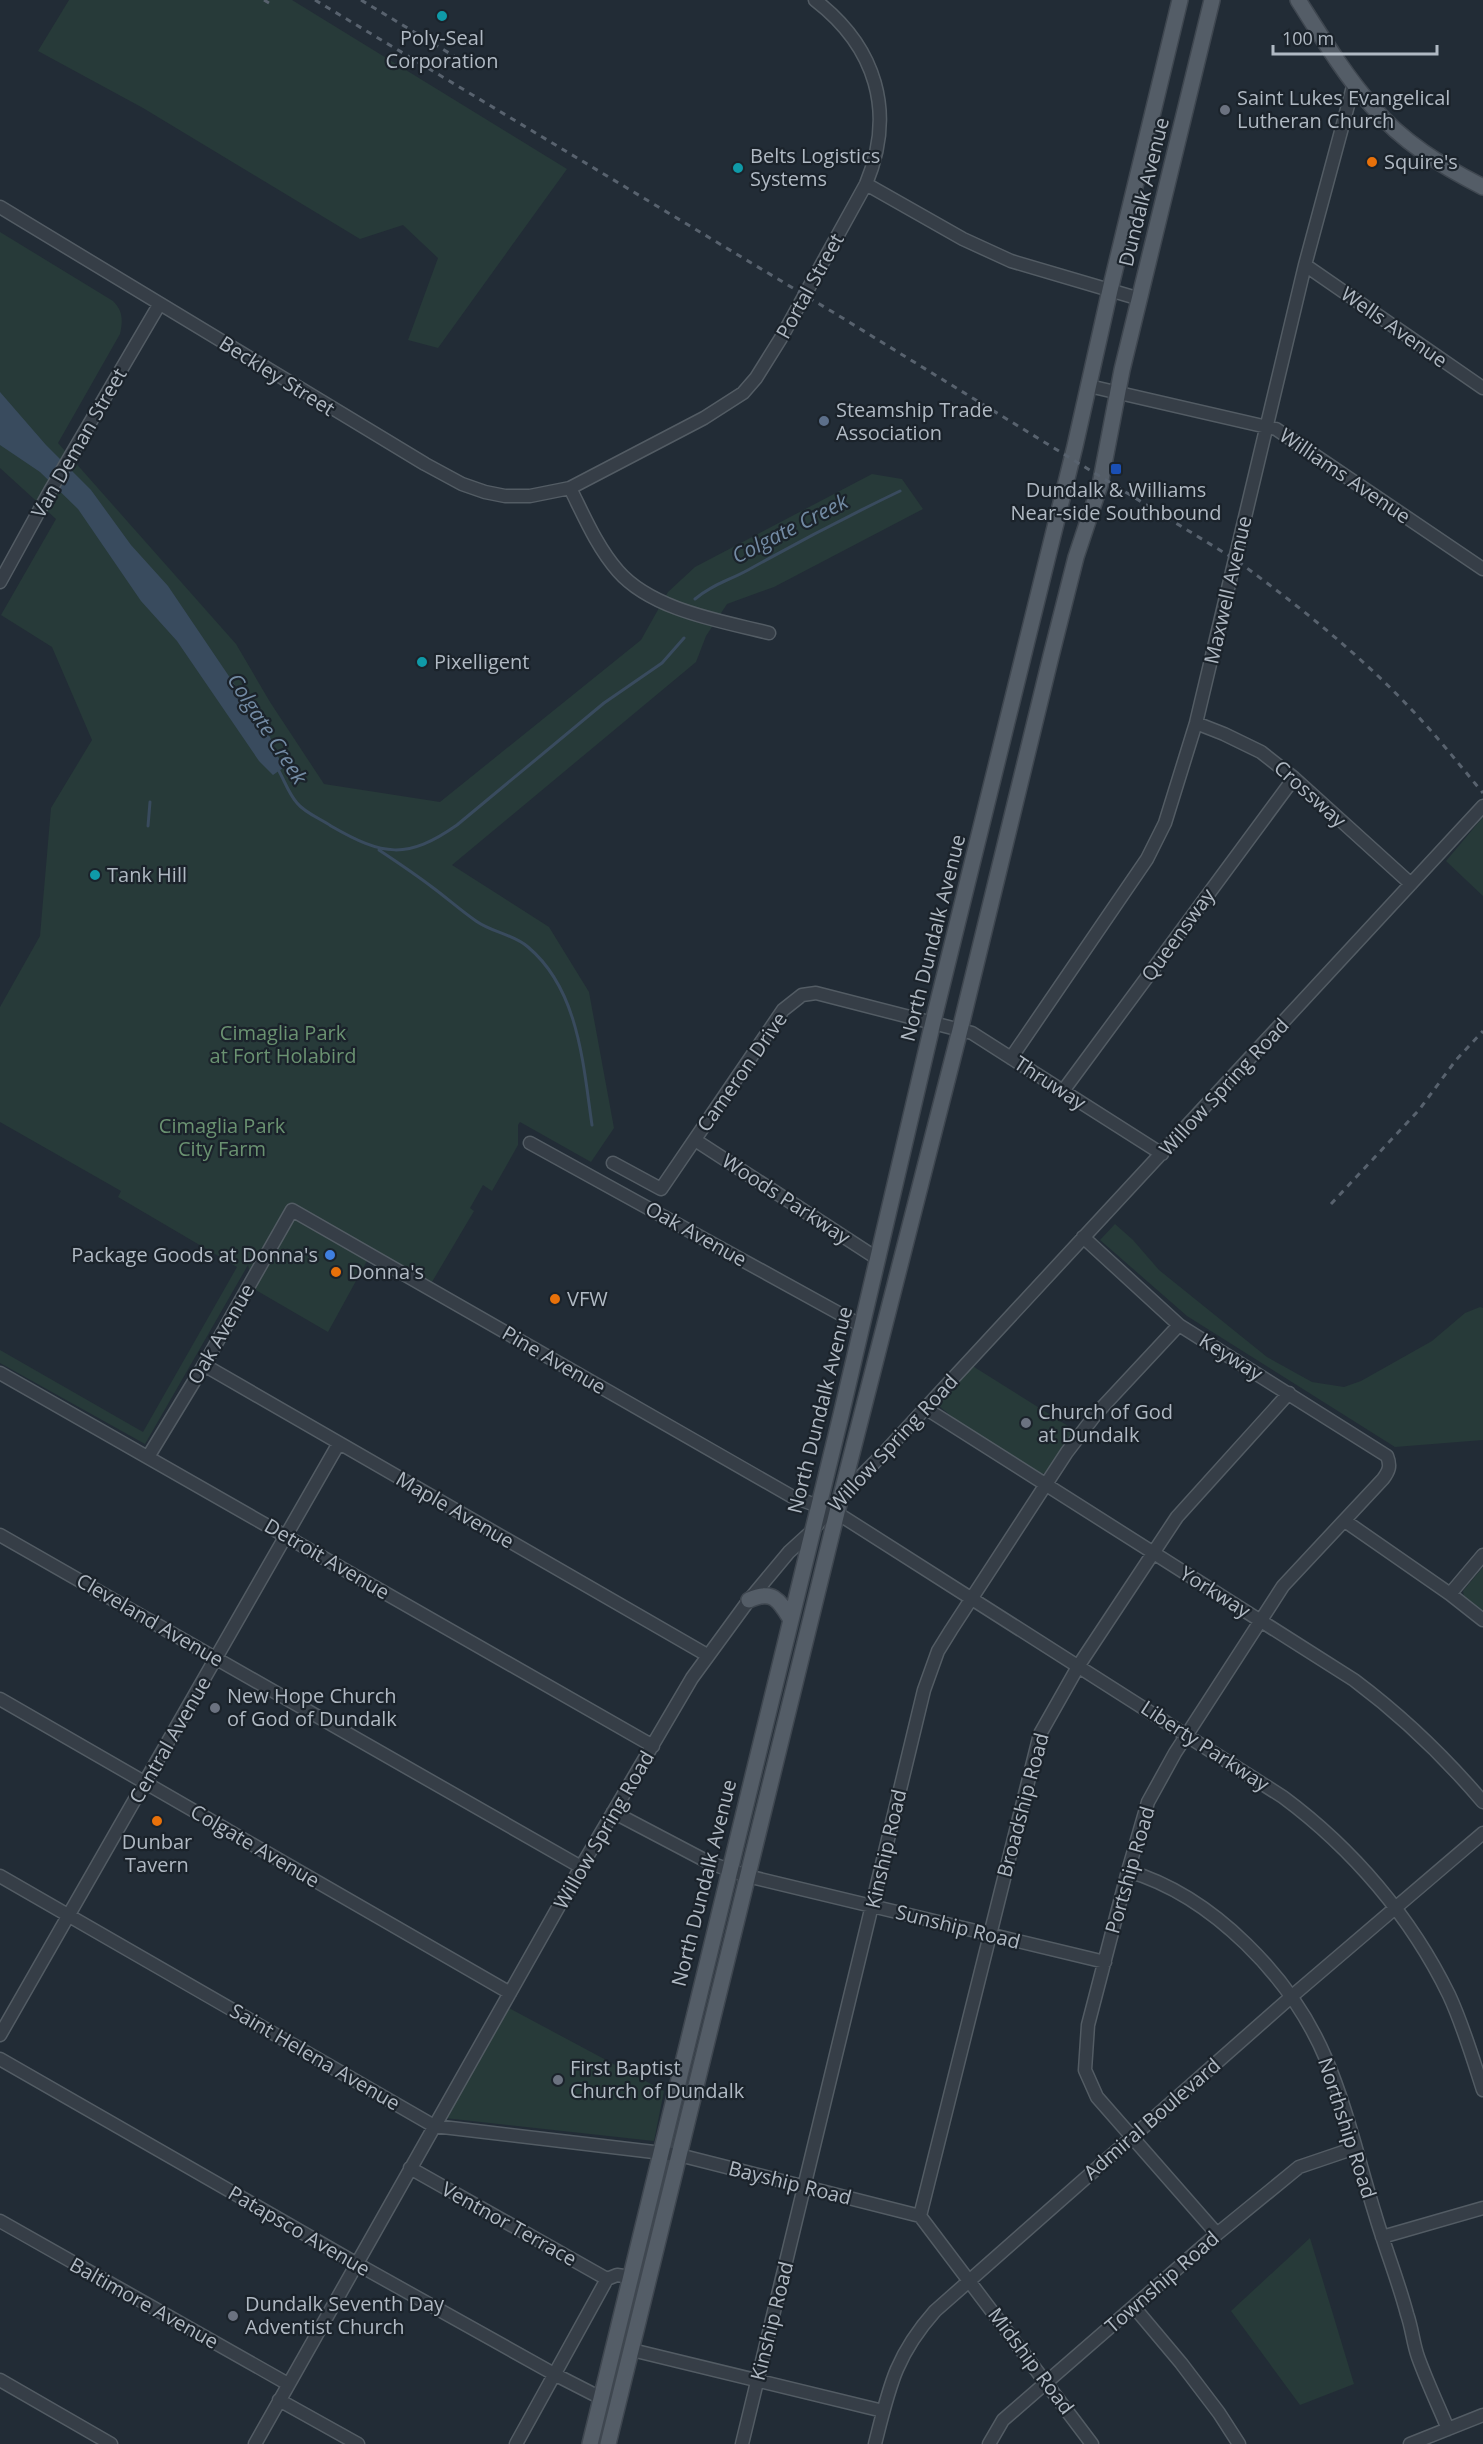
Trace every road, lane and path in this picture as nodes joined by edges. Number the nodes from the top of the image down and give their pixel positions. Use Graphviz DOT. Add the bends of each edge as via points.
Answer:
graph roads {
  1 [pos="815,0"];
  2 [pos="1180,0"];
  3 [pos="1212,0"];
  4 [pos="1298,0"];
  5 [pos="1354,83"];
  6 [pos="866,184"];
  7 [pos="1483,187"];
  8 [pos="0,207"];
  9 [pos="1305,265"];
  10 [pos="1110,290"];
  11 [pos="1140,298"];
  12 [pos="159,305"];
  13 [pos="1089,386"];
  14 [pos="1483,388"];
  15 [pos="1117,394"];
  16 [pos="1266,427"];
  17 [pos="570,488"];
  18 [pos="1483,569"];
  19 [pos="0,582"];
  20 [pos="769,633"];
  21 [pos="1196,723"];
  22 [pos="1294,778"];
  23 [pos="1483,806"];
  24 [pos="1411,884"];
  25 [pos="933,1022"];
  26 [pos="960,1030"];
  27 [pos="1011,1058"];
  28 [pos="1063,1091"];
  29 [pos="695,1140"];
  30 [pos="530,1143"];
  31 [pos="1162,1154"];
  32 [pos="613,1162"];
  33 [pos="292,1210"];
  34 [pos="1083,1237"];
  35 [pos="878,1259"];
  36 [pos="1179,1325"];
  37 [pos="862,1326"];
  38 [pos="204,1365"];
  39 [pos="0,1373"];
  40 [pos="1289,1393"];
  41 [pos="925,1408"];
  42 [pos="339,1443"];
  43 [pos="148,1457"];
  44 [pos="1390,1462"];
  45 [pos="1046,1485"];
  46 [pos="841,1496"];
  47 [pos="828,1511"];
  48 [pos="1345,1521"];
  49 [pos="812,1531"];
  50 [pos="0,1535"];
  51 [pos="287,1535"];
  52 [pos="1151,1553"];
  53 [pos="1483,1555"];
  54 [pos="1450,1594"];
  55 [pos="749,1599"];
  56 [pos="972,1599"];
  57 [pos="790,1618"];
  58 [pos="1260,1620"];
  59 [pos="1483,1620"];
  60 [pos="707,1655"];
  61 [pos="217,1658"];
  62 [pos="1079,1665"];
  63 [pos="0,1698"];
  64 [pos="1187,1734"];
  65 [pos="653,1746"];
  66 [pos="145,1783"];
  67 [pos="1483,1802"];
  68 [pos="613,1812"];
  69 [pos="1483,1833"];
  70 [pos="581,1867"];
  71 [pos="729,1870"];
  72 [pos="1128,1871"];
  73 [pos="0,1876"];
  74 [pos="747,1876"];
  75 [pos="872,1906"];
  76 [pos="1395,1909"];
  77 [pos="70,1915"];
  78 [pos="989,1934"];
  79 [pos="1104,1962"];
  80 [pos="510,1993"];
  81 [pos="1292,1997"];
  82 [pos="0,2035"];
  83 [pos="0,2059"];
  84 [pos="1483,2090"];
  85 [pos="434,2126"];
  86 [pos="1131,2137"];
  87 [pos="1355,2148"];
  88 [pos="659,2153"];
  89 [pos="679,2156"];
  90 [pos="410,2168"];
  91 [pos="805,2188"];
  92 [pos="1483,2208"];
  93 [pos="920,2216"];
  94 [pos="0,2221"];
  95 [pos="1217,2234"];
  96 [pos="1382,2237"];
  97 [pos="357,2263"];
  98 [pos="631,2277"];
  99 [pos="607,2279"];
  100 [pos="969,2279"];
  101 [pos="1134,2307"];
  102 [pos="632,2350"];
  103 [pos="554,2374"];
  104 [pos="0,2380"];
  105 [pos="756,2381"];
  106 [pos="1047,2383"];
  107 [pos="288,2384"];
  108 [pos="601,2398"];
  109 [pos="279,2400"];
  110 [pos="883,2411"];
  111 [pos="1483,2415"];
  112 [pos="1448,2429"];
  113 [pos="111,2444"];
  114 [pos="255,2444"];
  115 [pos="358,2444"];
  116 [pos="516,2444"];
  117 [pos="590,2444"];
  118 [pos="608,2444"];
  119 [pos="742,2444"];
  120 [pos="875,2444"];
  121 [pos="989,2444"];
  122 [pos="1092,2444"];
  123 [pos="1239,2444"];
  124 [pos="1411,2444"];
  1 -- 6 [label="street, Portal Street" via="843,25 864,52 878,94 877,153"];
  2 -- 10 [label="main road, Dundalk Avenue"];
  3 -- 11 [label="main road, Dundalk Avenue"];
  4 -- 5 [label="main road"];
  5 -- 7 [label="main road" via="1372,107 1417,148"];
  5 -- 9 [label="street, Maxwell Avenue"];
  6 -- 10 [label="street" via="963,239 1011,261"];
  6 -- 17 [label="street, Portal Street" via="800,306 751,385 704,418"];
  8 -- 12 [label="street, Beckley Street"];
  9 -- 14 [label="street, Wells Avenue"];
  9 -- 16 [label="street, Maxwell Avenue"];
  10 -- 11 [label="street"];
  10 -- 13 [label="main road, Dundalk Avenue"];
  11 -- 15 [label="main road, Dundalk Avenue"];
  12 -- 17 [label="street, Beckley Street" via="462,484 505,496 530,496"];
  12 -- 19 [label="street, Van Deman Street"];
  13 -- 15 [label="street, Williams Avenue"];
  13 -- 25 [label="main road, North Dundalk Avenue"];
  15 -- 16 [label="street, Williams Avenue"];
  15 -- 26 [label="main road, North Dundalk Avenue" via="1100,485 1076,557"];
  16 -- 18 [label="street, Williams Avenue" via="1276,429"];
  16 -- 21 [label="street, Maxwell Avenue"];
  17 -- 20 [label="street" via="602,550 625,578 671,605"];
  21 -- 22 [label="street, Crossway" via="1244,742"];
  21 -- 27 [label="street, Maxwell Avenue" via="1155,845"];
  22 -- 24 [label="street, Crossway"];
  22 -- 28 [label="street, Queensway"];
  23 -- 24 [label="street, Willow Spring Road"];
  24 -- 31 [label="street, Willow Spring Road"];
  25 -- 26 [label="street, Thruway"];
  25 -- 29 [label="street, Cameron Drive" via="824,994 802,995 783,1010"];
  25 -- 35 [label="main road, North Dundalk Avenue"];
  26 -- 27 [label="street, Thruway" via="972,1033"];
  26 -- 46 [label="main road, North Dundalk Avenue"];
  27 -- 28 [label="street, Thruway"];
  28 -- 31 [label="street, Thruway"];
  29 -- 32 [label="street, Cameron Drive" via="661,1189"];
  29 -- 35 [label="street, Woods Parkway"];
  30 -- 37 [label="street, Oak Avenue"];
  31 -- 34 [label="street, Willow Spring Road"];
  33 -- 38 [label="street, Oak Avenue"];
  33 -- 47 [label="street, Pine Avenue" via="791,1496"];
  34 -- 36 [label="street, Keyway"];
  34 -- 41 [label="street, Willow Spring Road"];
  35 -- 37 [label="main road, North Dundalk Avenue"];
  36 -- 40 [label="street, Keyway"];
  36 -- 45 [label="street, Kinship Road" via="1096,1414"];
  37 -- 47 [label="main road, North Dundalk Avenue"];
  38 -- 42 [label="street, Maple Avenue"];
  38 -- 43 [label="street, Oak Avenue"];
  39 -- 43 [label="street, Detroit Avenue"];
  40 -- 44 [label="street, Keyway" via="1387,1456"];
  40 -- 52 [label="street, Broadship Road" via="1190,1502"];
  41 -- 45 [label="street, Yorkway"];
  41 -- 46 [label="street, Willow Spring Road"];
  42 -- 51 [label="street, Central Avenue"];
  42 -- 60 [label="street, Maple Avenue"];
  43 -- 51 [label="street, Detroit Avenue"];
  44 -- 48 [label="street, Portship Road" via="1388,1472"];
  45 -- 52 [label="street, Yorkway"];
  45 -- 56 [label="street, Kinship Road"];
  46 -- 47 [label="main road, North Dundalk Avenue"];
  47 -- 49 [label="main road, North Dundalk Avenue"];
  47 -- 56 [label="street, Liberty Parkway"];
  47 -- 74 [label="main road, North Dundalk Avenue"];
  48 -- 54 [label="street"];
  48 -- 58 [label="street, Portship Road" via="1284,1586"];
  49 -- 55 [label="street, Willow Spring Road"];
  49 -- 57 [label="main road, North Dundalk Avenue"];
  50 -- 61 [label="street, Cleveland Avenue"];
  51 -- 61 [label="street, Central Avenue"];
  51 -- 65 [label="street, Detroit Avenue"];
  52 -- 58 [label="street, Yorkway"];
  52 -- 62 [label="street, Broadship Road"];
  53 -- 54 [label="street"];
  54 -- 59 [label="street"];
  55 -- 57 [label="main road" via="771,1596"];
  55 -- 60 [label="street, Willow Spring Road"];
  56 -- 62 [label="street, Liberty Parkway"];
  56 -- 75 [label="street, Kinship Road" via="938,1651 928,1677"];
  57 -- 71 [label="main road, North Dundalk Avenue"];
  58 -- 64 [label="street, Portship Road"];
  58 -- 67 [label="street, Yorkway" via="1382,1701 1450,1763"];
  60 -- 65 [label="street, Willow Spring Road"];
  61 -- 66 [label="street, Central Avenue"];
  61 -- 70 [label="street, Cleveland Avenue"];
  62 -- 64 [label="street, Liberty Parkway"];
  62 -- 78 [label="street, Broadship Road" via="1041,1734"];
  63 -- 66 [label="street, Colgate Avenue"];
  64 -- 72 [label="street, Portship Road" via="1148,1802"];
  64 -- 76 [label="street, Liberty Parkway" via="1308,1815 1367,1873"];
  65 -- 68 [label="street, Willow Spring Road"];
  66 -- 77 [label="street, Central Avenue"];
  66 -- 80 [label="street, Colgate Avenue"];
  68 -- 70 [label="street, Willow Spring Road"];
  68 -- 71 [label="street, Sunship Road"];
  69 -- 76 [label="street, Admiral Boulevard"];
  70 -- 80 [label="street, Willow Spring Road"];
  71 -- 74 [label="street, Sunship Road"];
  71 -- 88 [label="main road, North Dundalk Avenue"];
  72 -- 79 [label="street, Portship Road"];
  72 -- 81 [label="street, Northship Road" via="1175,1891 1222,1923"];
  73 -- 77 [label="street, Saint Helena Avenue"];
  74 -- 75 [label="street, Sunship Road"];
  74 -- 89 [label="main road, North Dundalk Avenue"];
  75 -- 78 [label="street, Sunship Road"];
  75 -- 91 [label="street, Kinship Road"];
  76 -- 81 [label="street, Admiral Boulevard"];
  76 -- 84 [label="street, Liberty Parkway" via="1418,1940 1450,1998"];
  77 -- 82 [label="street, Central Avenue"];
  77 -- 85 [label="street, Saint Helena Avenue"];
  78 -- 79 [label="street, Sunship Road"];
  78 -- 93 [label="street, Broadship Road"];
  79 -- 86 [label="street, Portship Road" via="1088,2025 1085,2070 1097,2097"];
  80 -- 85 [label="street, Willow Spring Road"];
  81 -- 86 [label="street, Admiral Boulevard"];
  81 -- 87 [label="street, Northship Road" via="1325,2057"];
  83 -- 97 [label="street, Patapsco Avenue"];
  85 -- 88 [label="street, Saint Helena Avenue"];
  85 -- 90 [label="street, Willow Spring Road"];
  86 -- 95 [label="street, Portship Road"];
  86 -- 100 [label="street, Admiral Boulevard"];
  87 -- 95 [label="street, Township Road" via="1299,2168"];
  87 -- 96 [label="street, Northship Road"];
  88 -- 89 [label="street, Bayship Road"];
  88 -- 98 [label="main road, North Dundalk Avenue"];
  89 -- 91 [label="street, Bayship Road"];
  89 -- 102 [label="main road, North Dundalk Avenue"];
  90 -- 97 [label="street, Willow Spring Road"];
  90 -- 99 [label="street, Ventnor Terrace"];
  91 -- 93 [label="street, Bayship Road"];
  91 -- 105 [label="street, Kinship Road"];
  92 -- 96 [label="street"];
  93 -- 100 [label="street, Midship Road"];
  94 -- 107 [label="street, Baltimore Avenue"];
  95 -- 101 [label="street, Township Road"];
  96 -- 112 [label="street, Northship Road" via="1418,2356"];
  97 -- 103 [label="street, Patapsco Avenue"];
  97 -- 107 [label="street, Willow Spring Road"];
  98 -- 99 [label="street" via="617,2275"];
  98 -- 108 [label="main road, North Dundalk Avenue"];
  99 -- 103 [label="street"];
  100 -- 106 [label="street, Midship Road"];
  100 -- 110 [label="street, Admiral Boulevard" via="935,2311 912,2342 891,2380"];
  101 -- 106 [label="street, Township Road"];
  101 -- 123 [label="street" via="1181,2362"];
  102 -- 105 [label="street"];
  102 -- 118 [label="main road, North Dundalk Avenue"];
  103 -- 108 [label="street, Patapsco Avenue"];
  103 -- 116 [label="street"];
  104 -- 113 [label="street"];
  105 -- 110 [label="street"];
  105 -- 119 [label="street, Kinship Road"];
  106 -- 121 [label="street, Township Road" via="1003,2420"];
  106 -- 122 [label="street, Midship Road"];
  107 -- 109 [label="street, Willow Spring Road"];
  108 -- 117 [label="main road, North Dundalk Avenue"];
  109 -- 114 [label="street, Willow Spring Road"];
  109 -- 115 [label="street"];
  110 -- 120 [label="street, Admiral Boulevard"];
  111 -- 112 [label="street"];
  112 -- 124 [label="street"];
}
